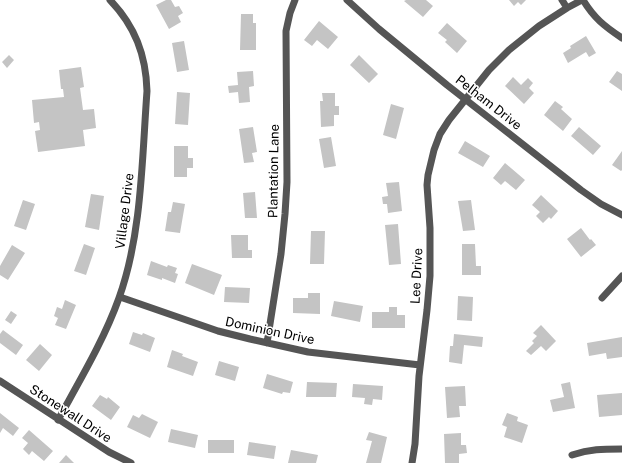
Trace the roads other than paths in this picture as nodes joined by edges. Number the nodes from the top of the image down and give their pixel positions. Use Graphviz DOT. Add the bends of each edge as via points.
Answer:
graph roads {
  1 [pos="110,0"];
  2 [pos="295,0"];
  3 [pos="347,0"];
  4 [pos="562,0"];
  5 [pos="582,0"];
  6 [pos="567,8"];
  7 [pos="622,38"];
  8 [pos="465,99"];
  9 [pos="622,215"];
  10 [pos="622,276"];
  11 [pos="120,297"];
  12 [pos="602,298"];
  13 [pos="267,343"];
  14 [pos="420,365"];
  15 [pos="0,381"];
  16 [pos="58,420"];
  17 [pos="622,449"];
  18 [pos="572,455"];
  19 [pos="130,463"];
  20 [pos="412,463"];
  1 -- 11 [label="street, Village Drive" via="133,32 144,61 147,78 139,207 133,247"];
  2 -- 13 [label="street, Plantation Lane" via="286,30 287,182 282,254"];
  3 -- 8 [label="street, Pelham Drive"];
  4 -- 6 [label="street"];
  5 -- 6 [label="street, Lee Drive"];
  5 -- 7 [label="street" via="599,21"];
  6 -- 8 [label="street, Lee Drive" via="538,26 509,50"];
  8 -- 9 [label="street, Pelham Drive" via="581,190"];
  8 -- 14 [label="street, Lee Drive" via="440,134 428,175 430,264"];
  10 -- 12 [label="street"];
  11 -- 13 [label="street, Dominion Drive" via="218,331"];
  11 -- 16 [label="street, Village Drive" via="111,320"];
  13 -- 14 [label="street, Dominion Drive" via="308,352"];
  14 -- 20 [label="street, Lee Drive"];
  15 -- 16 [label="street, Stonewall Drive"];
  16 -- 19 [label="street, Stonewall Drive"];
  17 -- 18 [label="street" via="598,448"];
}
